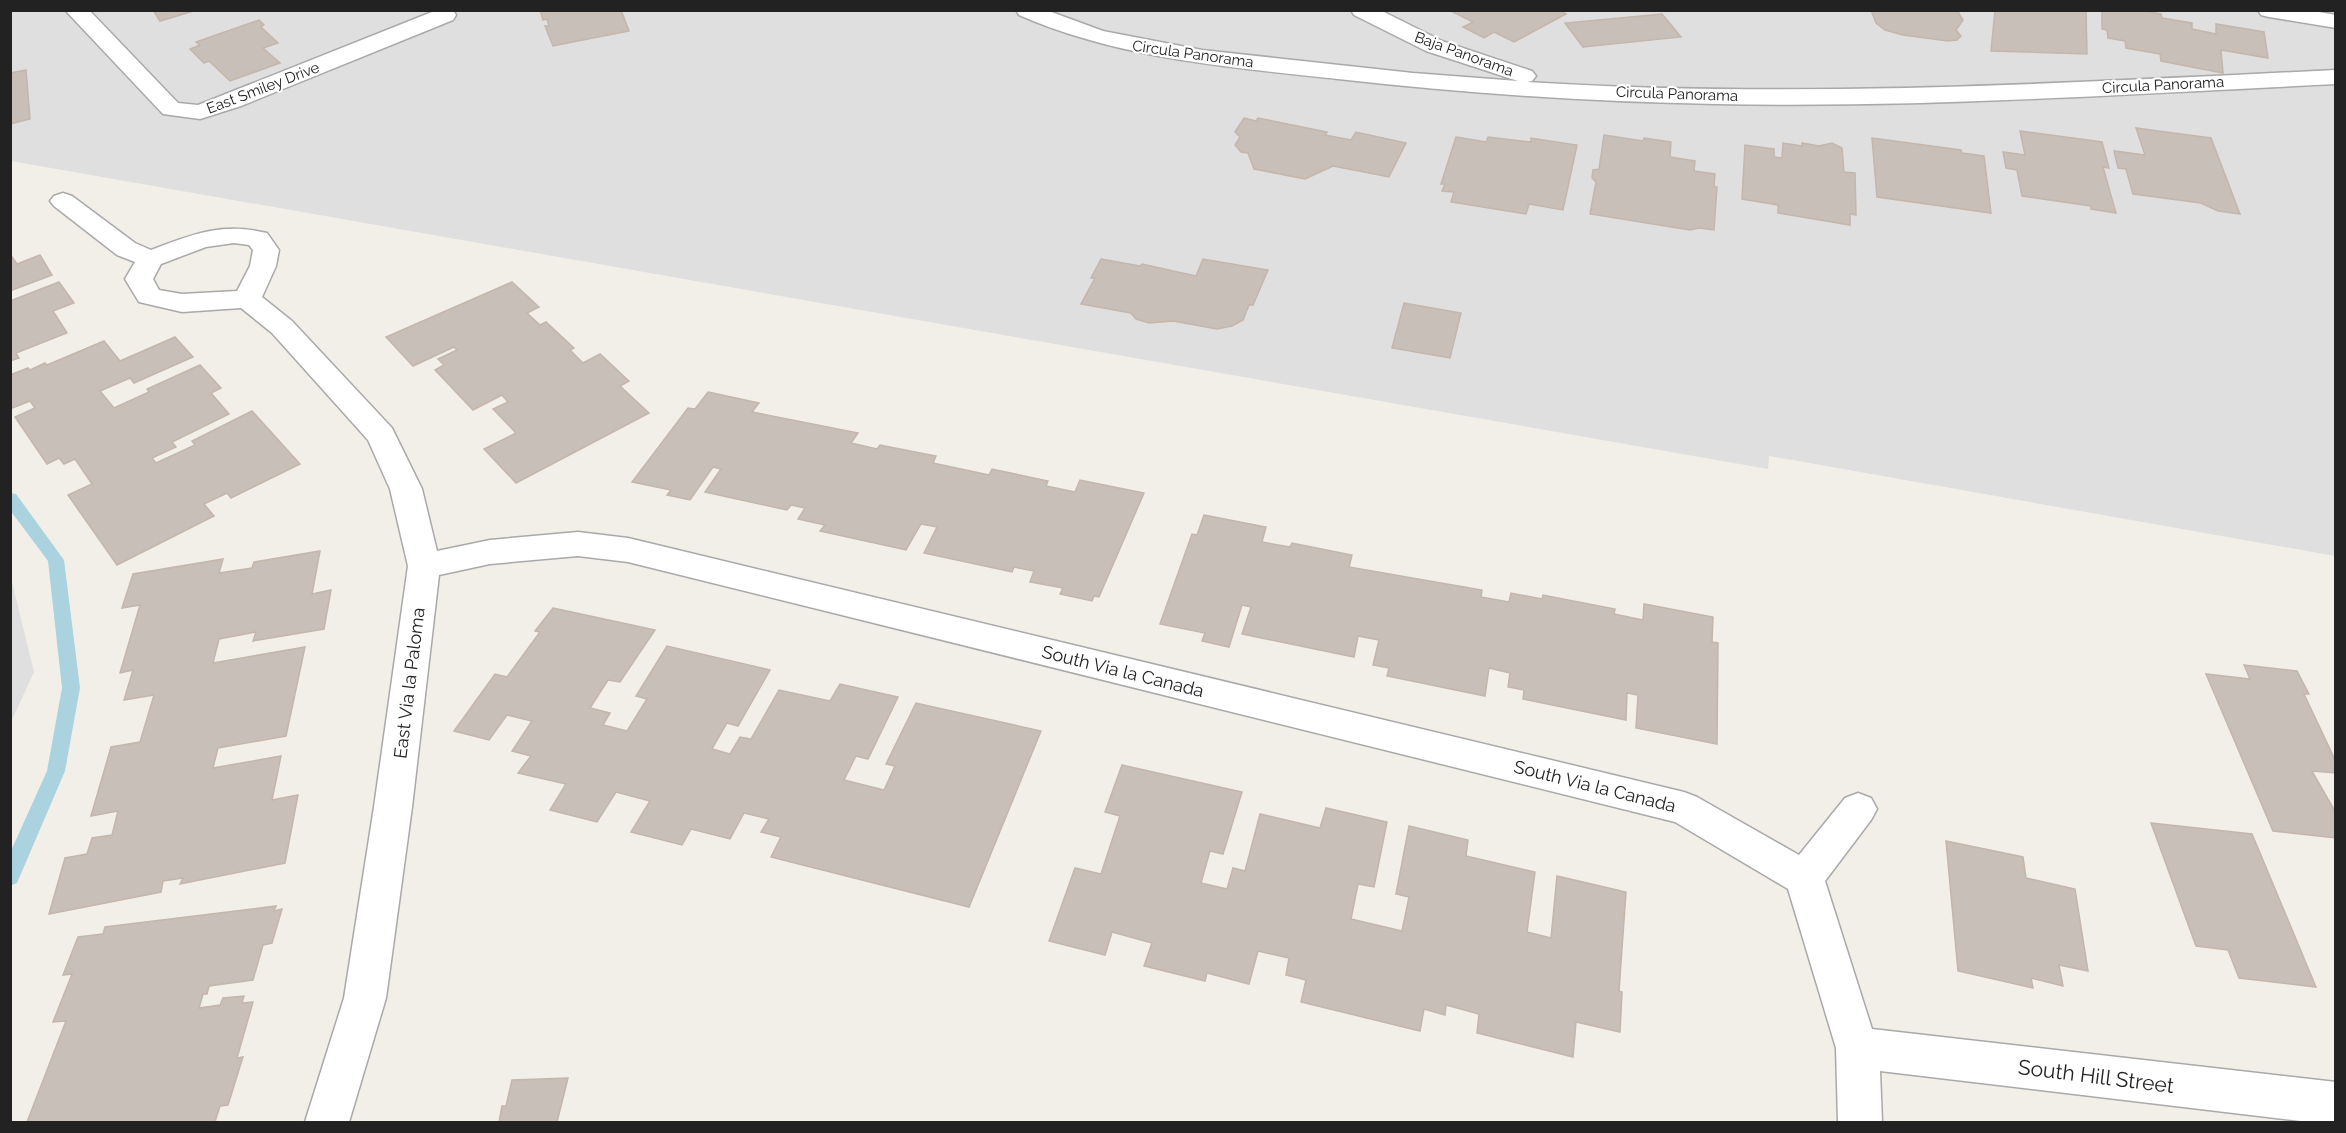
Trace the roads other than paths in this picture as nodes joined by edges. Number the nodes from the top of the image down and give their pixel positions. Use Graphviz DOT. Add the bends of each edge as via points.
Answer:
graph roads {
  1 [pos="76,10"];
  2 [pos="1027,10"];
  3 [pos="1362,10"];
  4 [pos="2269,10"];
  5 [pos="445,15"];
  6 [pos="2336,22"];
  7 [pos="2336,77"];
  8 [pos="1569,91"];
  9 [pos="63,201"];
  10 [pos="150,259"];
  11 [pos="247,299"];
  12 [pos="424,566"];
  13 [pos="1858,809"];
  14 [pos="1803,878"];
  15 [pos="1857,1048"];
  16 [pos="2336,1104"];
  17 [pos="327,1122"];
  18 [pos="1860,1122"];
  1 -- 5 [label="street, East Smiley Drive" via="171,109 200,112"];
  2 -- 8 [label="street, Circula Panorama" via="1101,39 1169,52 1348,74"];
  3 -- 8 [label="street, Baja Panorama" via="1434,46"];
  4 -- 6 [label="street"];
  7 -- 8 [label="street, Circula Panorama" via="1997,93 1720,97"];
  9 -- 10 [label="street" via="126,249"];
  10 -- 11 [label="street" via="139,279 149,296 182,303"];
  10 -- 11 [label="street" via="201,240 234,235 258,239 266,250"];
  11 -- 12 [label="street, East Via la Paloma" via="282,327 381,435 406,489"];
  12 -- 14 [label="street, South Via la Canada" via="490,552 578,544 628,550 1684,808"];
  12 -- 17 [label="street, East Via la Paloma" via="365,998"];
  13 -- 14 [label="street"];
  14 -- 15 [label="street"];
  15 -- 16 [label="street, South Hill Street"];
  15 -- 18 [label="street"];
}
